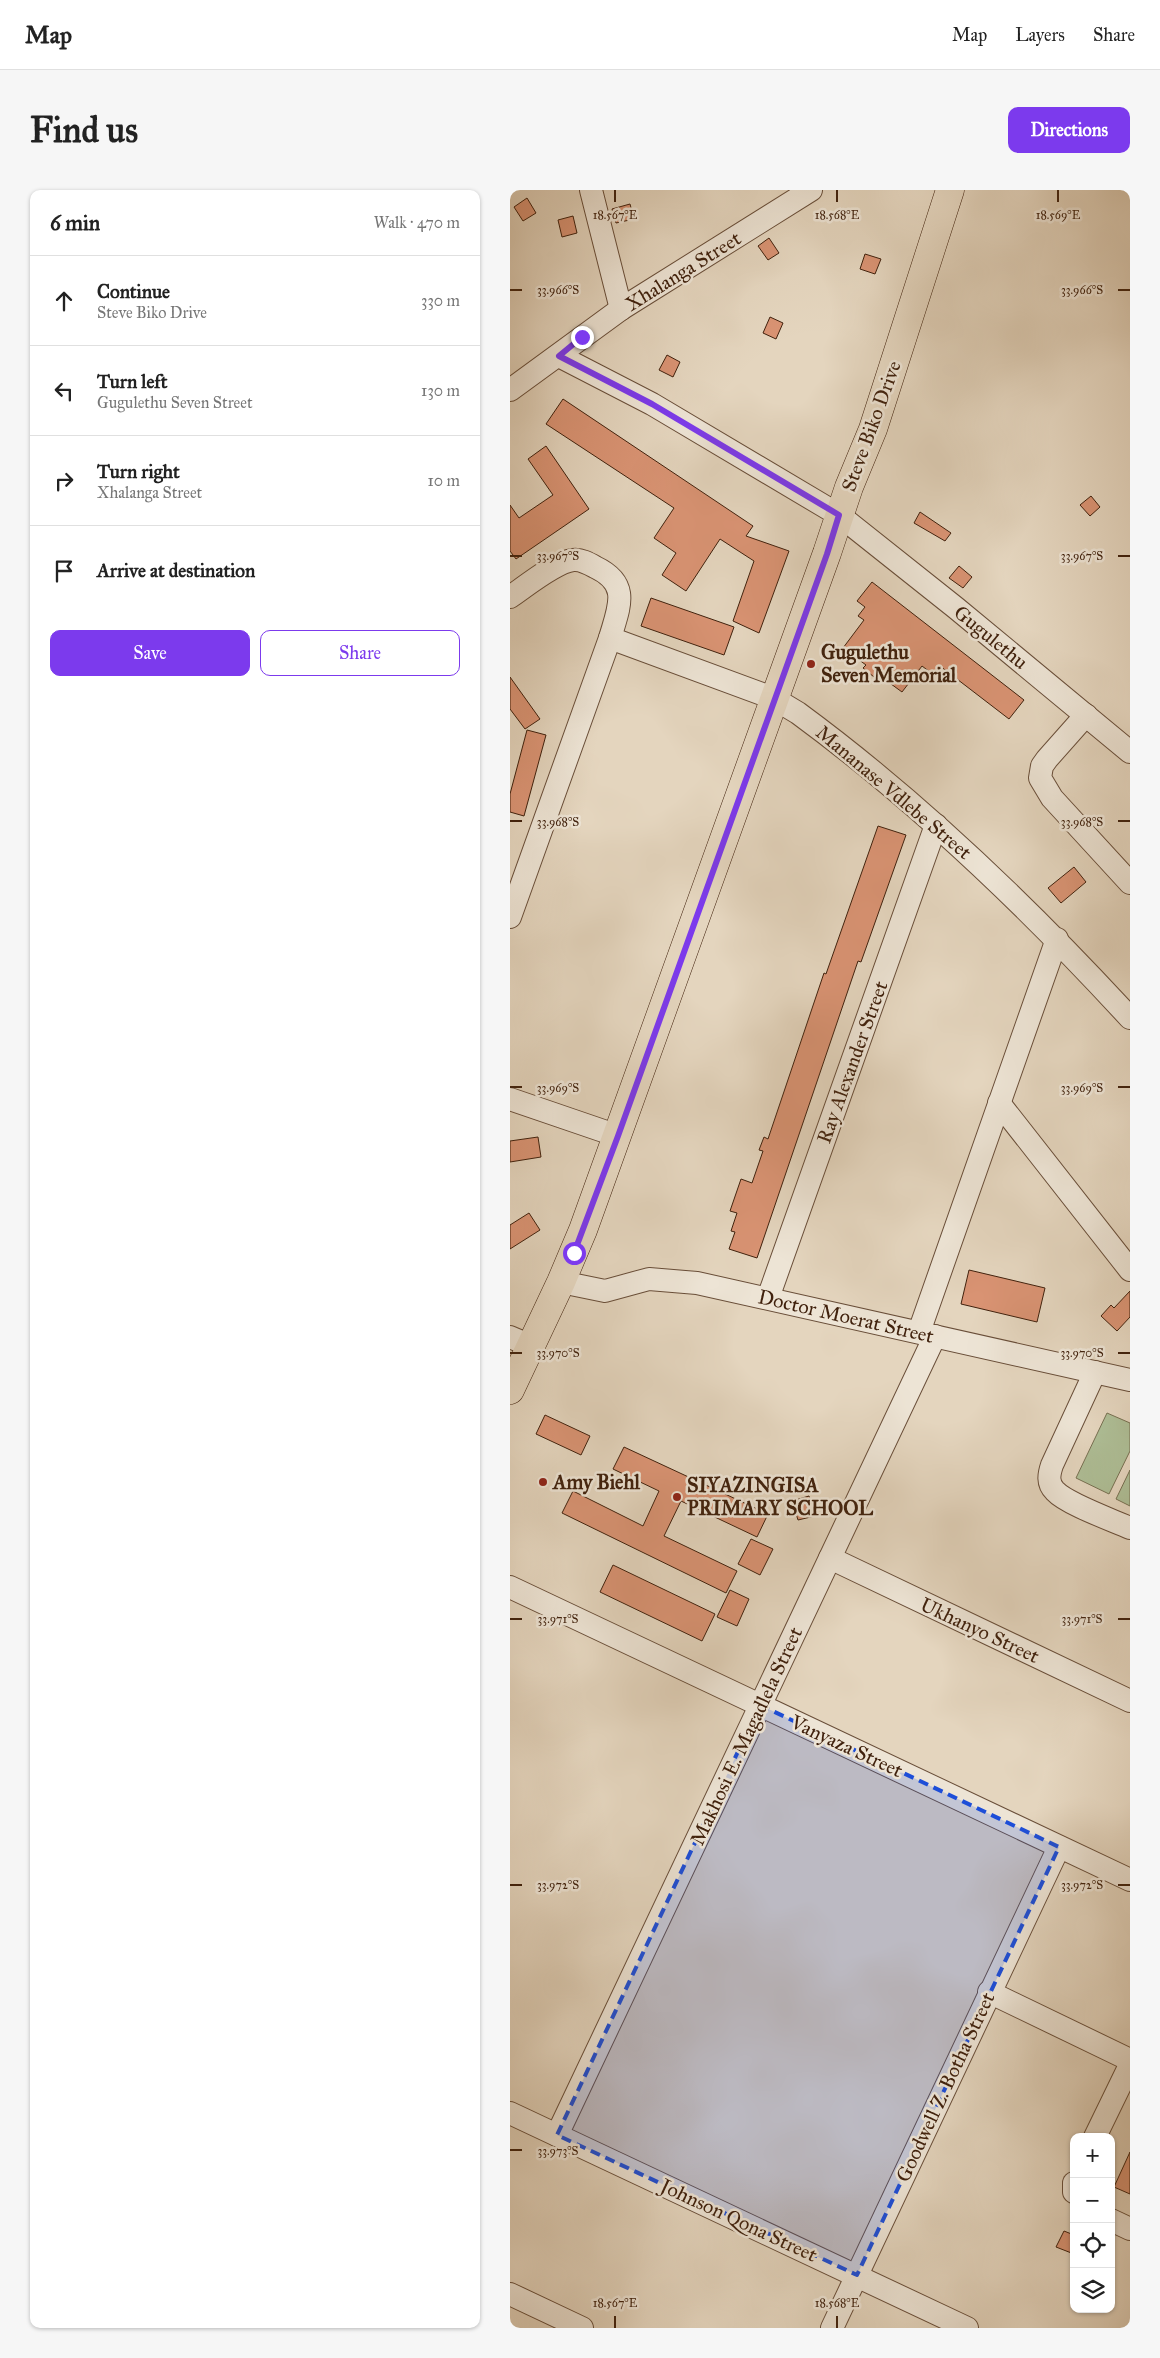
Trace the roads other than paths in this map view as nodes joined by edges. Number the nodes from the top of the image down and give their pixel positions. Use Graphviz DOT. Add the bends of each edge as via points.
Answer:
graph roads {
  1 [pos="590,190"];
  2 [pos="950,190"];
  3 [pos="803,192"];
  4 [pos="622,309"];
  5 [pos="559,356"];
  6 [pos="510,390"];
  7 [pos="845,519"];
  8 [pos="511,595"];
  9 [pos="610,638"];
  10 [pos="773,698"];
  11 [pos="1086,714"];
  12 [pos="1130,752"];
  13 [pos="936,825"];
  14 [pos="519,864"];
  15 [pos="1130,883"];
  16 [pos="510,917"];
  17 [pos="1057,939"];
  18 [pos="1130,1018"];
  19 [pos="510,1099"];
  20 [pos="999,1103"];
  21 [pos="618,1136"];
  22 [pos="1130,1270"];
  23 [pos="562,1282"];
  24 [pos="768,1298"];
  25 [pos="927,1334"];
  26 [pos="521,1341"];
  27 [pos="1095,1372"];
  28 [pos="1130,1380"];
  29 [pos="510,1390"];
  30 [pos="1130,1528"];
  31 [pos="830,1558"];
  32 [pos="510,1587"];
  33 [pos="1130,1700"];
  34 [pos="760,1705"];
  35 [pos="1059,1846"];
  36 [pos="1130,1880"];
  37 [pos="989,1992"];
  38 [pos="1130,2060"];
  39 [pos="1130,2065"];
  40 [pos="510,2113"];
  41 [pos="1098,2133"];
  42 [pos="557,2136"];
  43 [pos="1115,2222"];
  44 [pos="1130,2229"];
  45 [pos="857,2275"];
  46 [pos="510,2294"];
  47 [pos="582,2328"];
  48 [pos="832,2328"];
  49 [pos="967,2328"];
  1 -- 4 [label="street"];
  2 -- 7 [label="main road, Steve Biko Drive"];
  3 -- 4 [label="street, Xhalanga Street"];
  4 -- 5 [label="street, Xhalanga Street"];
  5 -- 6 [label="street, Xhalanga Street"];
  5 -- 7 [label="street, Gugulethu" via="652,404"];
  7 -- 10 [label="main road, Steve Biko Drive" via="827,554"];
  7 -- 11 [label="street, Gugulethu"];
  8 -- 9 [label="street" via="563,563 583,561 606,572 617,583 619,608"];
  9 -- 10 [label="street, Mananase Vdlebe Street"];
  9 -- 14 [label="street"];
  10 -- 13 [label="street, Mananase Vdlebe Street" via="812,723"];
  10 -- 21 [label="main road, Steve Biko Drive"];
  11 -- 12 [label="street, Gugulethu"];
  11 -- 15 [label="street" via="1047,759 1040,778 1052,798"];
  13 -- 17 [label="street, Mananase Vdlebe Street"];
  13 -- 24 [label="street, Ray Alexander Street"];
  14 -- 16 [label="street"];
  17 -- 18 [label="street, Mananase Vdlebe Street"];
  17 -- 20 [label="street, Makhosi E. Magadlela Street"];
  19 -- 21 [label="street"];
  20 -- 22 [label="street"];
  20 -- 25 [label="street, Makhosi E. Magadlela Street"];
  21 -- 23 [label="main road, Steve Biko Drive"];
  23 -- 24 [label="street, Doctor Moerat Street" via="605,1291 649,1279 698,1282"];
  23 -- 26 [label="main road, Steve Biko Drive"];
  24 -- 25 [label="street, Doctor Moerat Street"];
  25 -- 27 [label="street, Doctor Moerat Street"];
  25 -- 31 [label="street, Makhosi E. Magadlela Street"];
  26 -- 29 [label="main road, Steve Biko Drive"];
  27 -- 28 [label="street, Doctor Moerat Street"];
  27 -- 30 [label="street" via="1052,1465 1050,1484 1066,1499"];
  31 -- 33 [label="street, Ukhanyo Street"];
  31 -- 34 [label="street, Makhosi E. Magadlela Street"];
  32 -- 34 [label="street, Vanyaza Street"];
  34 -- 35 [label="street, Vanyaza Street"];
  34 -- 42 [label="street, Makhosi E. Magadlela Street"];
  35 -- 36 [label="street, Vanyaza Street"];
  35 -- 37 [label="street, Goodwell Z. Botha Street"];
  37 -- 38 [label="street"];
  37 -- 45 [label="street, Goodwell Z. Botha Street"];
  39 -- 41 [label="street"];
  40 -- 42 [label="street, Johnson Qona Street"];
  42 -- 45 [label="street, Johnson Qona Street"];
  43 -- 44 [label="street"];
  45 -- 48 [label="street, Goodwell Z. Botha Street"];
  45 -- 49 [label="street, Johnson Qona Street"];
  46 -- 47 [label="street"];
}
